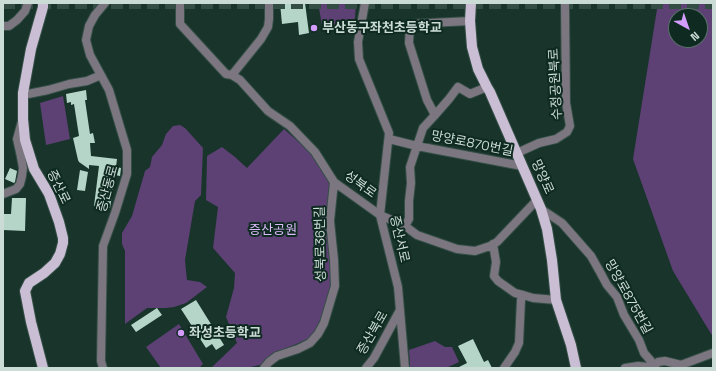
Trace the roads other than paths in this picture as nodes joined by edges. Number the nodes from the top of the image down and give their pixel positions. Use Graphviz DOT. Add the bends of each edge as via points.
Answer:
graph roads {
  1 [pos="28,3"];
  2 [pos="43,3"];
  3 [pos="105,3"];
  4 [pos="180,3"];
  5 [pos="269,3"];
  6 [pos="365,3"];
  7 [pos="471,3"];
  8 [pos="566,3"];
  9 [pos="470,20"];
  10 [pos="3,26"];
  11 [pos="232,74"];
  12 [pos="101,75"];
  13 [pos="487,87"];
  14 [pos="23,93"];
  15 [pos="435,115"];
  16 [pos="22,119"];
  17 [pos="389,140"];
  18 [pos="417,146"];
  19 [pos="516,153"];
  20 [pos="522,166"];
  21 [pos="334,182"];
  22 [pos="3,194"];
  23 [pos="539,204"];
  24 [pos="380,214"];
  25 [pos="405,226"];
  26 [pos="493,244"];
  27 [pos="523,295"];
  28 [pos="556,300"];
  29 [pos="400,309"];
  30 [pos="713,353"];
  31 [pos="654,367"];
  32 [pos="44,368"];
  33 [pos="103,368"];
  34 [pos="264,368"];
  35 [pos="366,368"];
  36 [pos="405,368"];
  37 [pos="504,368"];
  38 [pos="576,368"];
  39 [pos="625,368"];
  1 -- 10 [label="street" via="17,20 9,26"];
  2 -- 14 [label="main road, 증산로"];
  3 -- 12 [label="street, 증산동로" via="89,26 86,40 90,55"];
  4 -- 11 [label="street, 성북로" via="180,24 226,74"];
  5 -- 11 [label="street" via="268,27"];
  6 -- 17 [label="street, 증산서로" via="358,42 359,59 389,133"];
  7 -- 9 [label="main road, 망양로"];
  8 -- 19 [label="street, 수정공원북로" via="566,103 570,126 567,132 556,139"];
  9 -- 13 [label="main road, 망양로" via="472,47 478,69"];
  9 -- 15 [label="street" via="410,24 409,43"];
  11 -- 21 [label="street, 성북로" via="268,111 290,126 315,152"];
  12 -- 14 [label="street" via="48,90"];
  12 -- 33 [label="street, 증산동로" via="109,90 127,150 127,174 103,246"];
  13 -- 15 [label="street" via="470,94 458,87"];
  13 -- 19 [label="main road, 망양로"];
  14 -- 16 [label="main road, 증산로"];
  15 -- 18 [label="street" via="423,128"];
  16 -- 22 [label="street" via="18,139 22,162 20,184 16,189"];
  16 -- 32 [label="main road, 증산로" via="34,169 49,194 63,238 60,254 55,263 29,283 25,291"];
  17 -- 18 [label="street, 망양로870번길"];
  17 -- 24 [label="street, 증산서로"];
  18 -- 20 [label="street, 망양로870번길"];
  18 -- 25 [label="street" via="410,167 409,219"];
  19 -- 20 [label="main road, 망양로"];
  20 -- 23 [label="main road, 망양로"];
  21 -- 24 [label="street, 성북로"];
  21 -- 34 [label="street, 성북로36번길" via="330,220 335,286 324,323 310,343 277,356"];
  23 -- 26 [label="street, 성북로"];
  23 -- 28 [label="main road, 망양로" via="552,260"];
  23 -- 31 [label="street, 망양로875번길" via="562,223 590,256 607,286 617,297 644,353"];
  24 -- 25 [label="street, 성북로"];
  24 -- 29 [label="street, 증산서로" via="398,286"];
  25 -- 26 [label="street, 성북로" via="417,235 457,249 475,251"];
  26 -- 27 [label="street" via="496,262 494,276 515,293"];
  27 -- 28 [label="street"];
  27 -- 37 [label="street" via="518,343"];
  28 -- 38 [label="main road, 망양로"];
  29 -- 35 [label="street, 증산북로"];
  29 -- 36 [label="street, 증산서로"];
  30 -- 31 [label="street" via="681,365 665,361 658,362"];
  31 -- 39 [label="street"];
}
